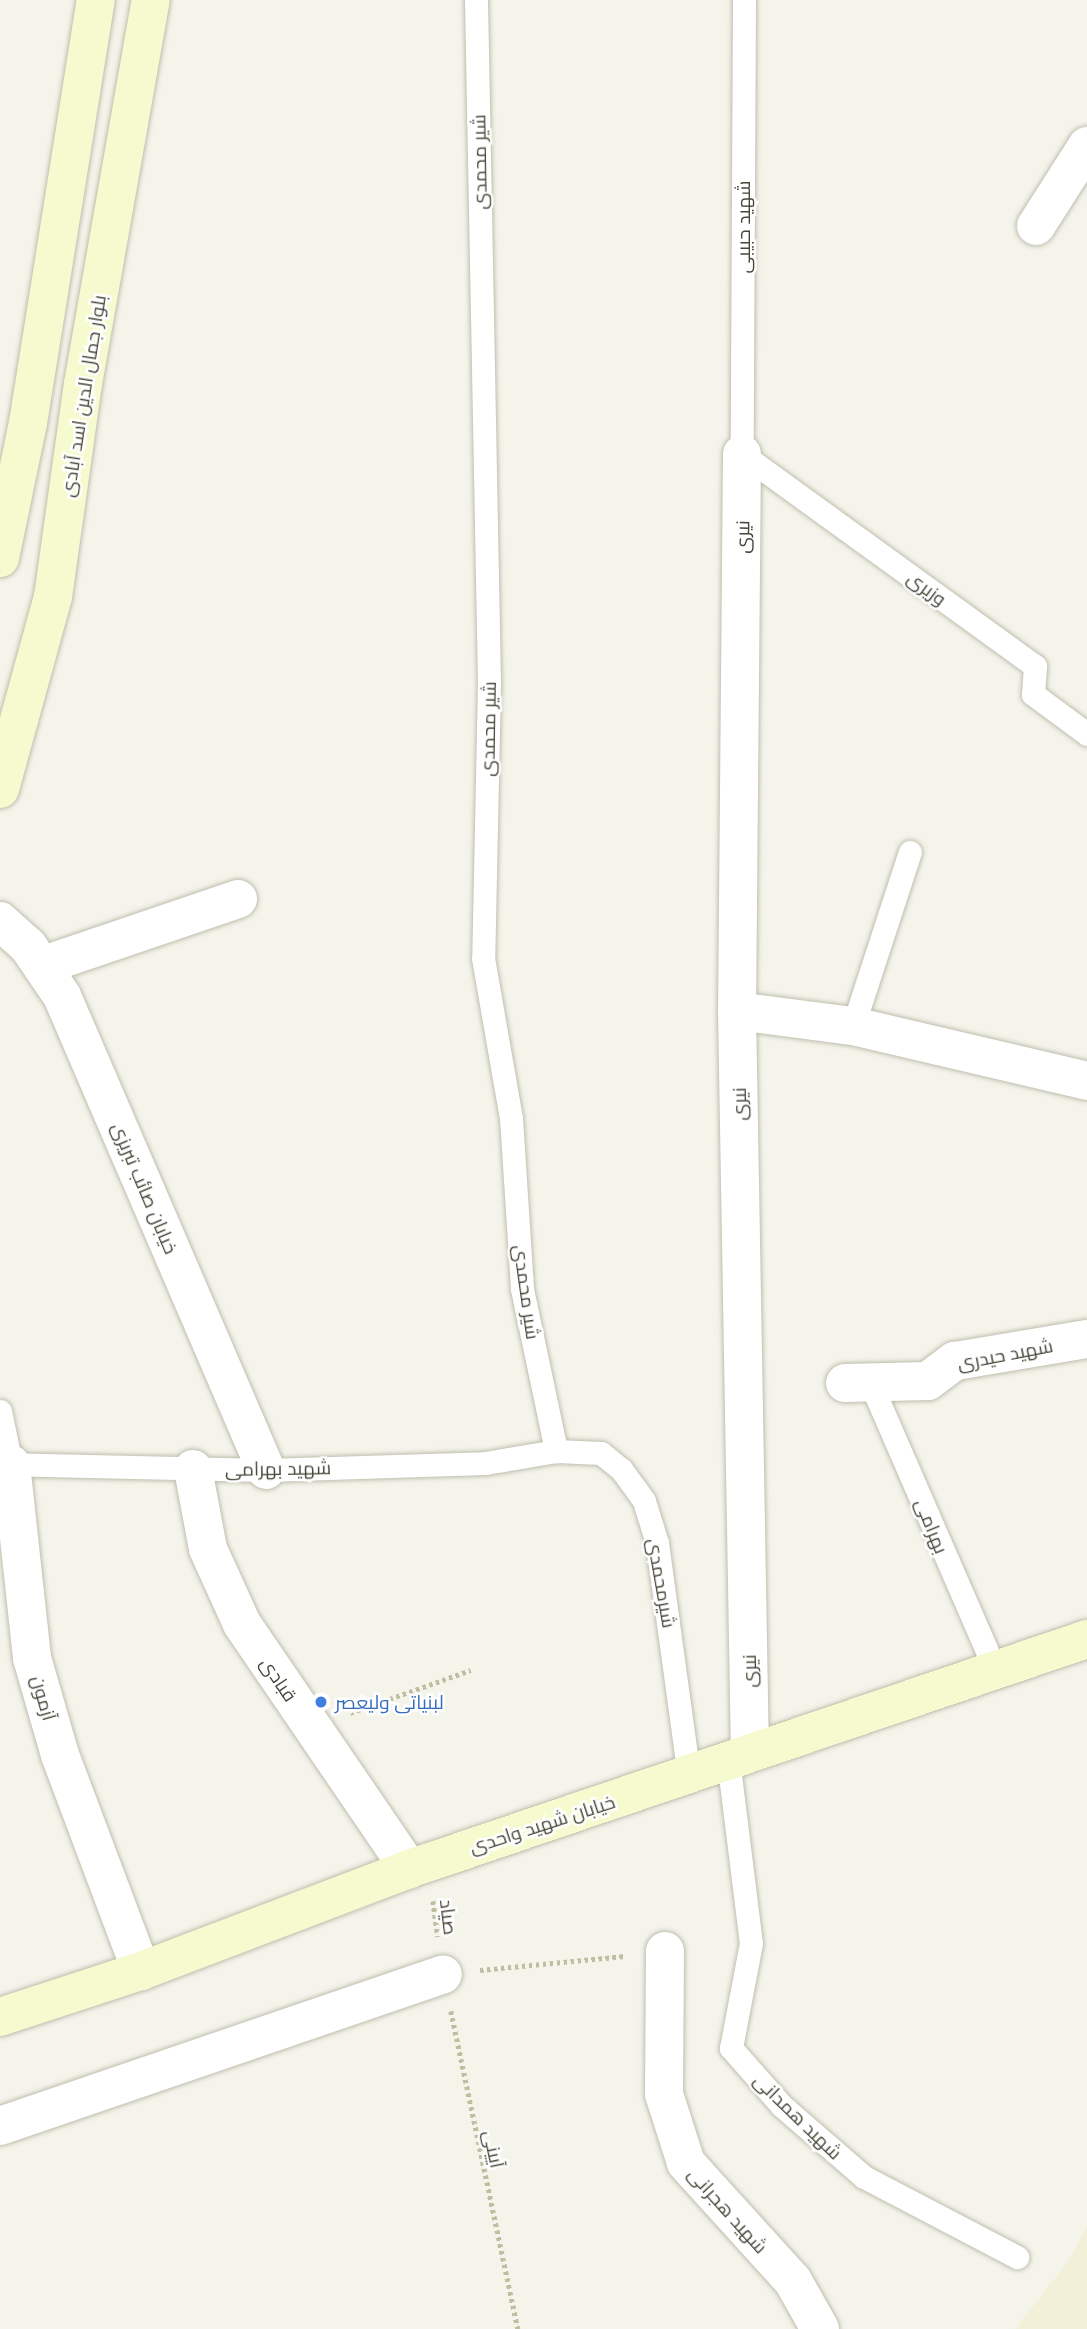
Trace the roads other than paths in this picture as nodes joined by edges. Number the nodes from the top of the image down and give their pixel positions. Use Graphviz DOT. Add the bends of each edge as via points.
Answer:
graph roads {
  1 [pos="96,0"];
  2 [pos="151,0"];
  3 [pos="476,0"];
  4 [pos="744,0"];
  5 [pos="1087,146"];
  6 [pos="1035,226"];
  7 [pos="742,454"];
  8 [pos="0,558"];
  9 [pos="10,713"];
  10 [pos="1087,734"];
  11 [pos="0,789"];
  12 [pos="910,852"];
  13 [pos="238,900"];
  14 [pos="0,921"];
  15 [pos="44,965"];
  16 [pos="737,1011"];
  17 [pos="853,1026"];
  18 [pos="1087,1081"];
  19 [pos="1087,1339"];
  20 [pos="857,1382"];
  21 [pos="0,1411"];
  22 [pos="556,1451"];
  23 [pos="6,1464"];
  24 [pos="193,1469"];
  25 [pos="266,1470"];
  26 [pos="1087,1639"];
  27 [pos="995,1670"];
  28 [pos="739,1756"];
  29 [pos="689,1776"];
  30 [pos="419,1866"];
  31 [pos="665,1951"];
  32 [pos="141,1971"];
  33 [pos="443,1974"];
  34 [pos="0,2017"];
  35 [pos="0,2126"];
  36 [pos="1017,2257"];
  37 [pos="820,2329"];
  1 -- 8 [label="main road" via="28,423"];
  2 -- 9 [label="main road, بلوار جمال الدین اسد آبادی" via="83,383 53,597"];
  3 -- 22 [label="lane, شیر محمدی" via="489,683 483,958 511,1118 522,1289"];
  4 -- 7 [label="lane, شهید حبیبی"];
  5 -- 6 [label="street"];
  7 -- 10 [label="lane, وزیری" via="1035,666 1033,694"];
  7 -- 16 [label="street, نیری"];
  9 -- 11 [label="main road, بلوار جمال الدین اسد آبادی"];
  12 -- 17 [label="lane"];
  13 -- 15 [label="street"];
  14 -- 15 [label="street, خیابان صائب تبریزی"];
  15 -- 25 [label="street, خیابان صائب تبریزی" via="62,996"];
  16 -- 17 [label="street"];
  16 -- 28 [label="street, نیری"];
  17 -- 18 [label="street"];
  19 -- 20 [label="street, شهید حیدری" via="955,1361 928,1381"];
  20 -- 27 [label="lane, بهرامی"];
  21 -- 23 [label="lane, آزمون"];
  22 -- 25 [label="lane, شهید بهرامی" via="485,1463"];
  22 -- 29 [label="lane, شیرمحمدی" via="601,1453 621,1469 644,1501 657,1543"];
  23 -- 24 [label="lane, شهید بهرامی"];
  23 -- 32 [label="street, آزمون" via="32,1658 60,1755"];
  24 -- 25 [label="lane, شهید بهرامی"];
  24 -- 30 [label="street, قبادی" via="208,1549 242,1624 314,1729"];
  26 -- 27 [label="main road, خیابان شهید واحدی"];
  27 -- 28 [label="main road, خیابان شهید واحدی"];
  28 -- 29 [label="main road, خیابان شهید واحدی"];
  28 -- 36 [label="lane, شهید همدانی" via="751,1943 731,2048 782,2106 864,2177"];
  29 -- 30 [label="main road, خیابان شهید واحدی"];
  30 -- 32 [label="main road, خیابان شهید واحدی"];
  31 -- 37 [label="street, شهید هجرانی" via="664,2094 685,2163 793,2281"];
  32 -- 34 [label="main road, خیابان شهید واحدی"];
  33 -- 35 [label="street"];
}
